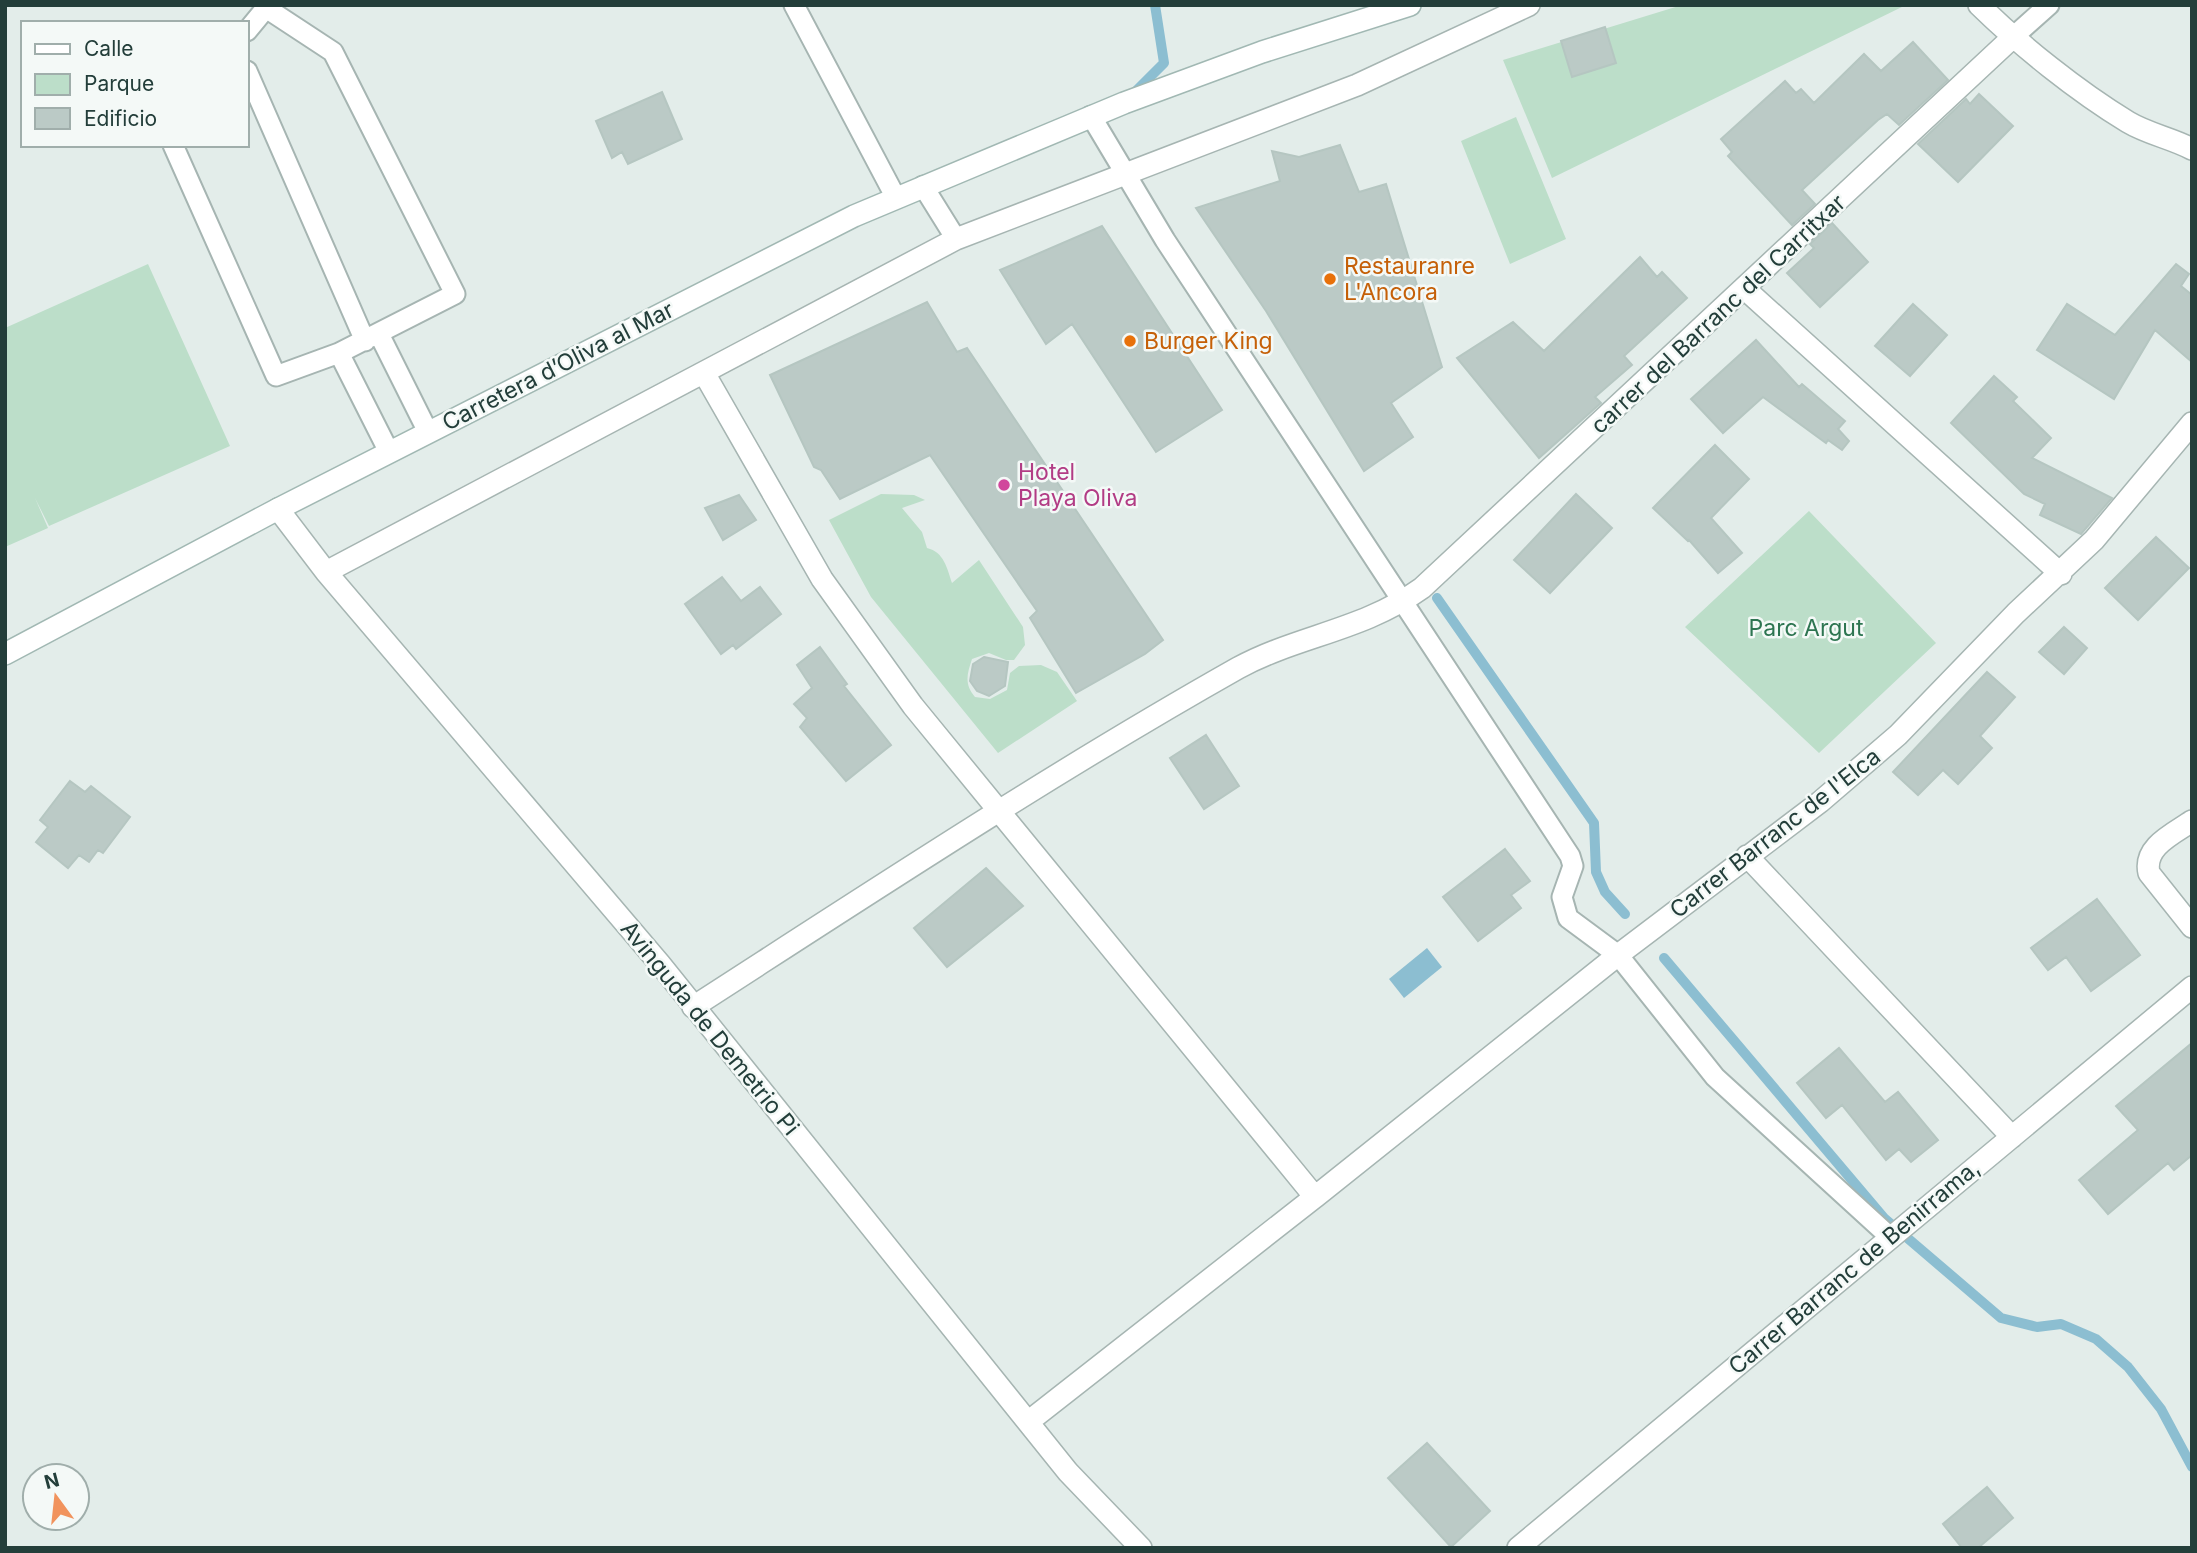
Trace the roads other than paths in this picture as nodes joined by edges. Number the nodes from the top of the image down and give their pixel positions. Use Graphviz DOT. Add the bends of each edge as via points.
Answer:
graph roads {
  1 [pos="794,5"];
  2 [pos="1410,5"];
  3 [pos="1529,5"];
  4 [pos="1979,5"];
  5 [pos="2049,5"];
  6 [pos="248,30"];
  7 [pos="2013,37"];
  8 [pos="248,73"];
  9 [pos="1091,116"];
  10 [pos="174,147"];
  11 [pos="2192,149"];
  12 [pos="1125,173"];
  13 [pos="923,186"];
  14 [pos="896,198"];
  15 [pos="956,239"];
  16 [pos="1745,289"];
  17 [pos="372,337"];
  18 [pos="339,353"];
  19 [pos="704,373"];
  20 [pos="2192,423"];
  21 [pos="428,432"];
  22 [pos="389,452"];
  23 [pos="278,509"];
  24 [pos="326,572"];
  25 [pos="2061,574"];
  26 [pos="1402,603"];
  27 [pos="5,654"];
  28 [pos="999,810"];
  29 [pos="2192,821"];
  30 [pos="1747,856"];
  31 [pos="2192,926"];
  32 [pos="1618,955"];
  33 [pos="2192,987"];
  34 [pos="693,1007"];
  35 [pos="2012,1137"];
  36 [pos="1315,1197"];
  37 [pos="1889,1236"];
  38 [pos="1028,1422"];
  39 [pos="1141,1548"];
  40 [pos="1518,1548"];
  1 -- 14 [label="lane"];
  2 -- 9 [label="street, Carretera d’Oliva al Mar" via="1262,52"];
  3 -- 12 [label="street" via="1357,85"];
  4 -- 7 [label="street"];
  5 -- 7 [label="lane"];
  6 -- 17 [label="lane" via="266,8 333,52 455,294"];
  7 -- 11 [label="street" via="2128,122"];
  7 -- 16 [label="street, carrer del Barranc del Carritxar"];
  8 -- 17 [label="lane"];
  9 -- 12 [label="lane"];
  9 -- 13 [label="street, Carretera d’Oliva al Mar"];
  10 -- 18 [label="lane" via="276,376"];
  12 -- 15 [label="street"];
  12 -- 26 [label="lane"];
  13 -- 14 [label="street, Carretera d’Oliva al Mar"];
  13 -- 15 [label="lane"];
  14 -- 21 [label="street, Carretera d’Oliva al Mar"];
  15 -- 19 [label="street"];
  16 -- 25 [label="street"];
  16 -- 26 [label="street, carrer del Barranc del Carritxar"];
  17 -- 18 [label="lane"];
  17 -- 21 [label="lane"];
  18 -- 22 [label="lane"];
  19 -- 24 [label="street"];
  19 -- 28 [label="street" via="822,579 913,706"];
  20 -- 25 [label="street, Carrer Barranc de l'Elca"];
  21 -- 22 [label="street, Carretera d’Oliva al Mar"];
  22 -- 23 [label="street, Carretera d’Oliva al Mar"];
  23 -- 24 [label="street, Avinguda de Demetrio Pi"];
  23 -- 27 [label="street, Carretera d’Oliva al Mar"];
  24 -- 34 [label="street, Avinguda de Demetrio Pi"];
  25 -- 30 [label="street, Carrer Barranc de l'Elca" via="2022,607 1898,736"];
  26 -- 28 [label="street, carrer del Barranc del Carritxar" via="1241,667"];
  26 -- 32 [label="lane" via="1570,856 1573,866 1562,897 1568,918"];
  28 -- 34 [label="street, carrer del Barranc del Carritxar"];
  28 -- 36 [label="street"];
  29 -- 31 [label="street" via="2151,851 2147,864 2149,873"];
  30 -- 32 [label="street, Carrer Barranc de l'Elca"];
  30 -- 35 [label="street"];
  32 -- 36 [label="street, Carrer Barranc de l'Elca"];
  32 -- 37 [label="lane" via="1715,1077"];
  33 -- 35 [label="street, Carrer Barranc de Benirrama,"];
  34 -- 38 [label="street, Avinguda de Demetrio Pi"];
  35 -- 37 [label="street, Carrer Barranc de Benirrama,"];
  36 -- 38 [label="street, Carrer Barranc de l'Elca"];
  37 -- 40 [label="street, Carrer Barranc de Benirrama,"];
  38 -- 39 [label="street, Avinguda de Demetrio Pi" via="1091,1498"];
}
